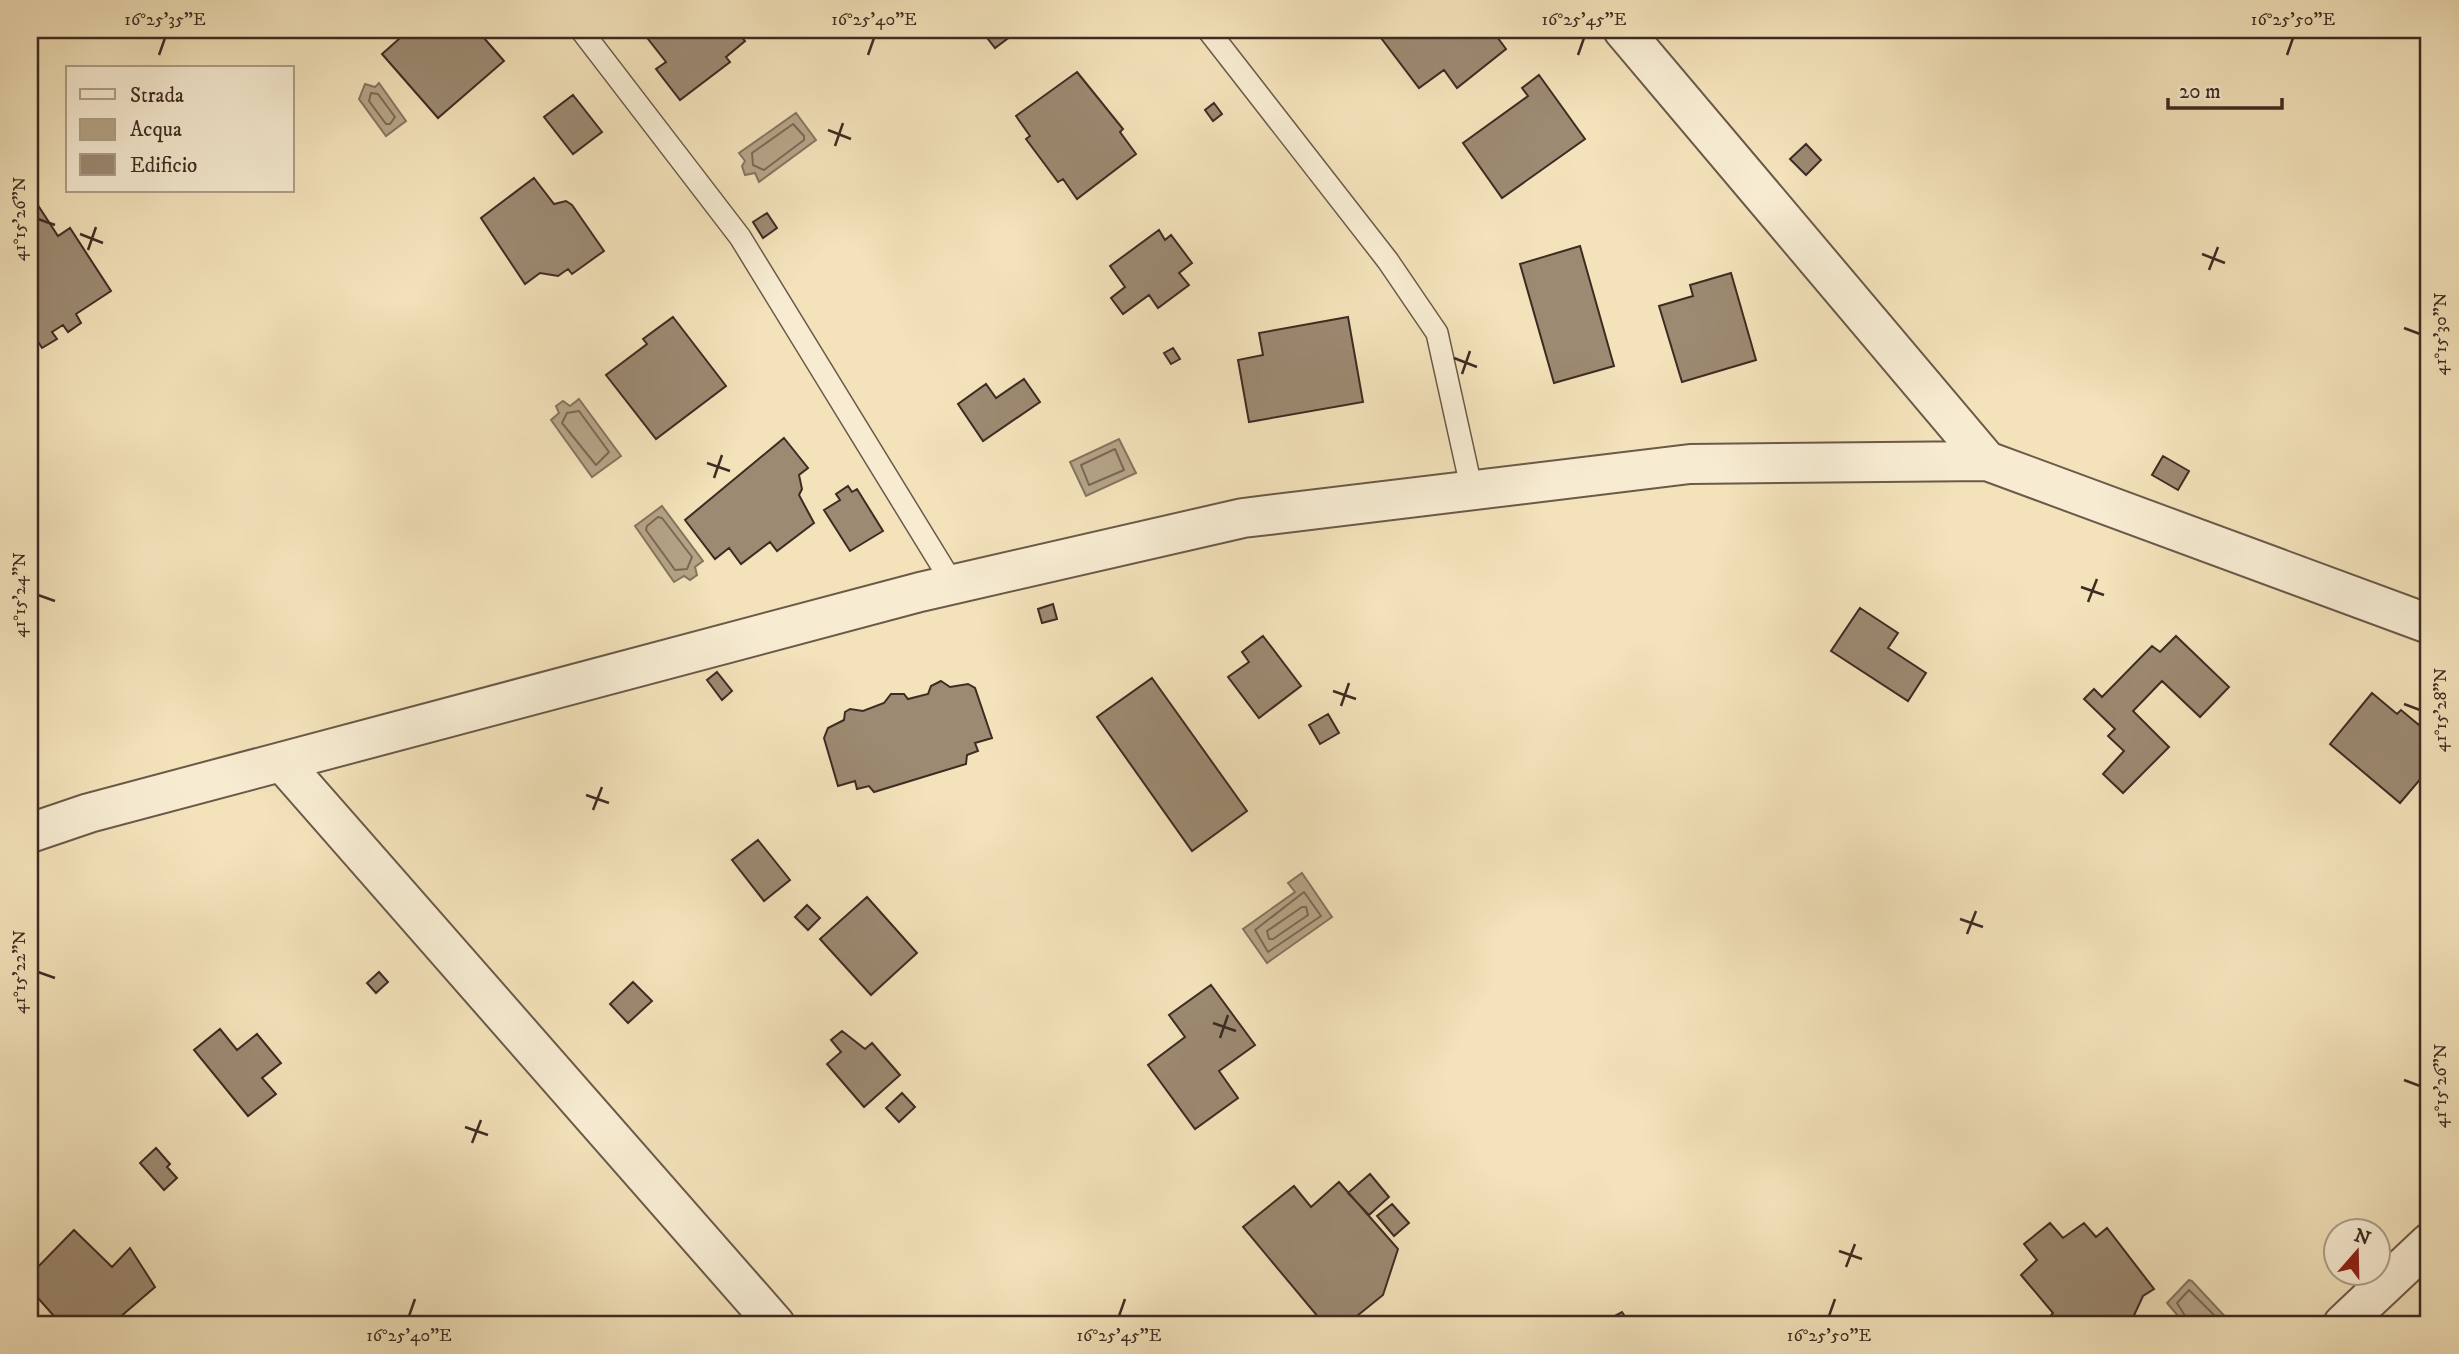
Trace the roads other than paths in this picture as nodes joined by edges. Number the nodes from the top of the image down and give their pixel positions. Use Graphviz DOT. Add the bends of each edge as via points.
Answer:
graph roads {
  1 [pos="581,30"];
  2 [pos="1208,30"];
  3 [pos="1623,30"];
  4 [pos="1987,461"];
  5 [pos="1472,491"];
  6 [pos="953,584"];
  7 [pos="2429,624"];
  8 [pos="282,762"];
  9 [pos="30,834"];
  10 [pos="2429,1243"];
  11 [pos="775,1324"];
  12 [pos="2343,1324"];
  1 -- 6 [label="lane" via="740,237"];
  2 -- 5 [label="lane" via="1388,261 1437,333"];
  3 -- 4 [label="street"];
  4 -- 5 [label="street" via="1690,464"];
  4 -- 7 [label="street"];
  5 -- 6 [label="street" via="1243,518"];
  6 -- 8 [label="street"];
  8 -- 9 [label="street" via="89,813"];
  8 -- 11 [label="street"];
  10 -- 12 [label="street"];
}
